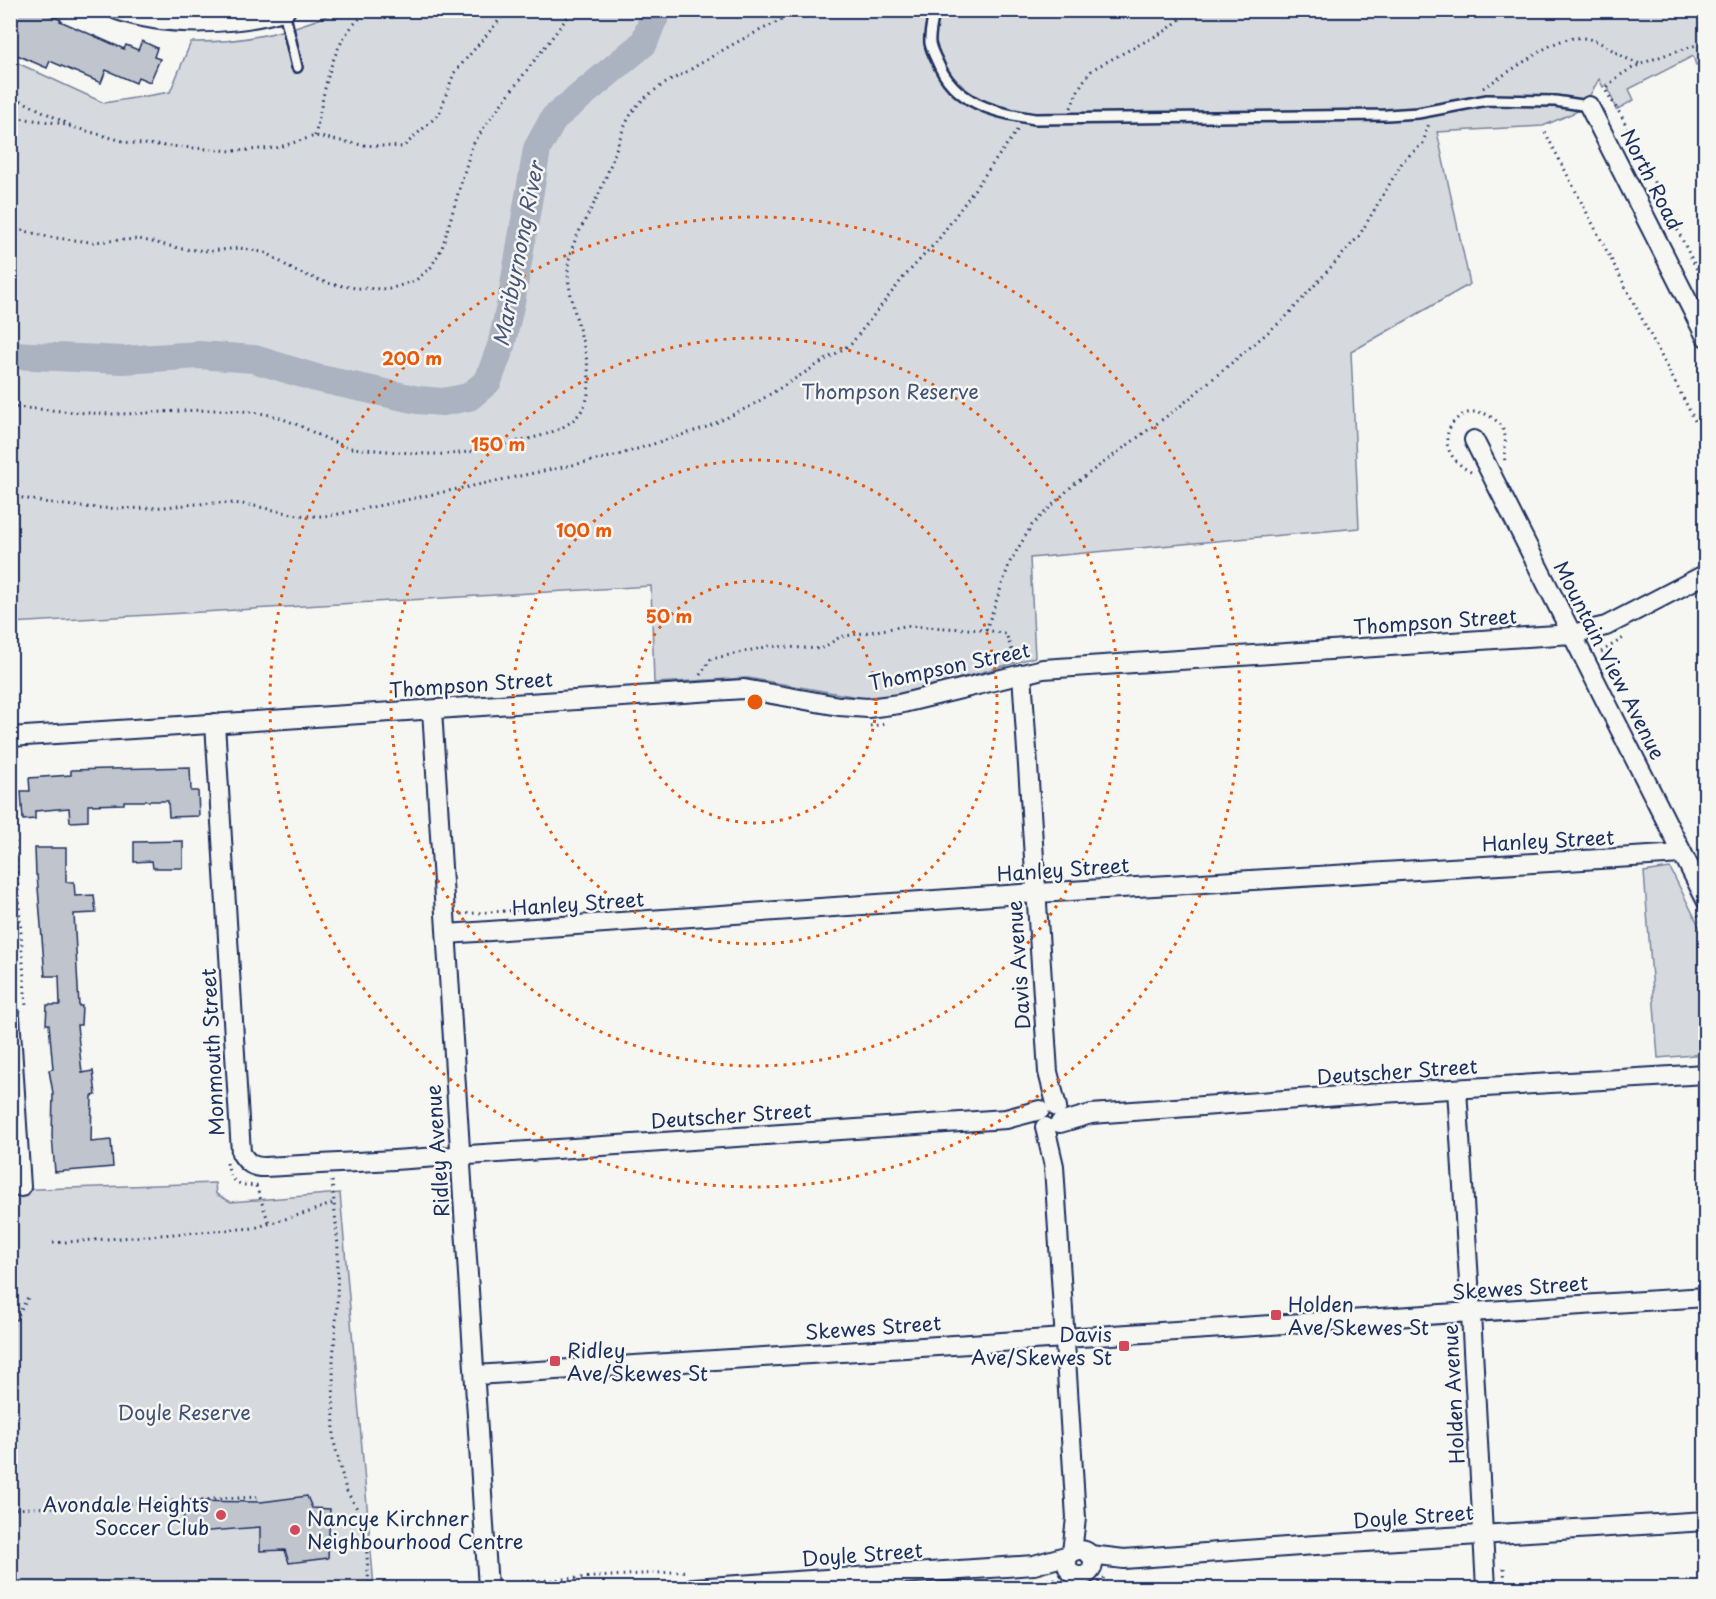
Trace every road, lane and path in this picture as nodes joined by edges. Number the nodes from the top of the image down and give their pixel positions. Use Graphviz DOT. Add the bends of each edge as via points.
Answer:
graph roads {
  1 [pos="117,10"];
  2 [pos="371,10"];
  3 [pos="508,10"];
  4 [pos="573,10"];
  5 [pos="800,10"];
  6 [pos="934,10"];
  7 [pos="1191,10"];
  8 [pos="285,11"];
  9 [pos="1706,42"];
  10 [pos="1641,64"];
  11 [pos="297,67"];
  12 [pos="1481,89"];
  13 [pos="10,95"];
  14 [pos="1589,106"];
  15 [pos="1432,110"];
  16 [pos="10,117"];
  17 [pos="1026,117"];
  18 [pos="1069,118"];
  19 [pos="77,128"];
  20 [pos="1545,132"];
  21 [pos="315,136"];
  22 [pos="10,227"];
  23 [pos="1706,288"];
  24 [pos="1706,337"];
  25 [pos="10,407"];
  26 [pos="1474,440"];
  27 [pos="1706,442"];
  28 [pos="10,495"];
  29 [pos="1706,574"];
  30 [pos="986,630"];
  31 [pos="1572,634"];
  32 [pos="1020,664"];
  33 [pos="709,676"];
  34 [pos="432,710"];
  35 [pos="216,723"];
  36 [pos="10,736"];
  37 [pos="10,770"];
  38 [pos="1682,854"];
  39 [pos="1036,893"];
  40 [pos="1706,900"];
  41 [pos="447,934"];
  42 [pos="18,1011"];
  43 [pos="1706,1074"];
  44 [pos="1457,1089"];
  45 [pos="1050,1117"];
  46 [pos="460,1156"];
  47 [pos="331,1178"];
  48 [pos="256,1186"];
  49 [pos="21,1187"];
  50 [pos="334,1203"];
  51 [pos="269,1223"];
  52 [pos="53,1243"];
  53 [pos="28,1297"];
  54 [pos="1706,1297"];
  55 [pos="1471,1314"];
  56 [pos="10,1331"];
  57 [pos="1065,1337"];
  58 [pos="475,1375"];
  59 [pos="258,1497"];
  60 [pos="10,1508"];
  61 [pos="1706,1521"];
  62 [pos="1483,1534"];
  63 [pos="1080,1568"];
  64 [pos="485,1586"];
  65 [pos="369,1588"];
  66 [pos="414,1588"];
  67 [pos="693,1588"];
  68 [pos="1486,1588"];
  1 -- 8 [label="street" via="172,22 218,22"];
  2 -- 21 [label="path" via="361,16 343,39 330,70"];
  3 -- 21 [label="path" via="454,73 439,114 403,147 362,145"];
  4 -- 22 [label="path" via="472,146 442,248 431,267 415,281 388,289 355,288 295,272 267,253 240,248 183,249 139,239 91,242"];
  5 -- 25 [label="path" via="653,91 627,121 570,255 569,285 587,363 588,396 574,419 556,430 450,454 350,448 290,422 253,413 118,414"];
  6 -- 17 [label="lane" via="930,43 948,82 982,106"];
  7 -- 18 [label="path" via="1167,30 1093,69 1077,91"];
  8 -- 11 [label="lane"];
  9 -- 10 [label="path"];
  10 -- 12 [label="path" via="1593,40 1561,40"];
  10 -- 23 [label="path" via="1623,73 1606,91"];
  13 -- 19 [label="path"];
  14 -- 15 [label="lane" via="1509,99"];
  14 -- 24 [label="street, North Road"];
  15 -- 18 [label="lane" via="1387,116"];
  15 -- 30 [label="path" via="1423,143 1403,161 1359,236 1285,318 1178,408 1073,485 1032,525 1010,562"];
  16 -- 19 [label="path"];
  17 -- 18 [label="lane"];
  17 -- 28 [label="path" via="938,240 851,344 750,406 707,427 615,456 328,516 305,517 228,503 84,507"];
  19 -- 21 [label="path" via="130,143 233,151 276,148"];
  20 -- 27 [label="path"];
  26 -- 31 [label="street, Mountain View Avenue"];
  29 -- 31 [label="street, Thompson Street" via="1606,626"];
  30 -- 32 [label="path" via="1006,634"];
  30 -- 33 [label="path" via="905,626 840,637 821,649 770,645 711,659 699,677"];
  31 -- 32 [label="street, Thompson Street" via="1043,669"];
  31 -- 38 [label="street, Mountain View Avenue"];
  32 -- 34 [label="street, Thompson Street" via="899,704 868,708 744,689"];
  32 -- 39 [label="street, Davis Avenue"];
  34 -- 35 [label="street, Thompson Street"];
  34 -- 41 [label="street, Ridley Avenue"];
  35 -- 36 [label="street, Thompson Street"];
  35 -- 46 [label="street, Monmouth Street" via="241,1153 247,1163 256,1167"];
  37 -- 42 [label="path"];
  38 -- 39 [label="street, Hanley Street"];
  38 -- 40 [label="street, Mountain View Avenue"];
  39 -- 41 [label="street, Hanley Street"];
  39 -- 45 [label="street, Davis Avenue"];
  41 -- 46 [label="street, Ridley Avenue"];
  42 -- 49 [label="street"];
  43 -- 44 [label="street, Deutscher Street"];
  44 -- 45 [label="street, Deutscher Street"];
  44 -- 55 [label="street, Holden Avenue"];
  45 -- 46 [label="street, Deutscher Street"];
  45 -- 57 [label="street, Davis Avenue"];
  46 -- 58 [label="street, Ridley Avenue"];
  47 -- 50 [label="path"];
  48 -- 51 [label="path"];
  50 -- 51 [label="path"];
  50 -- 65 [label="path" via="338,1267 334,1442 346,1490 365,1522"];
  51 -- 52 [label="path" via="254,1228"];
  53 -- 56 [label="path"];
  54 -- 55 [label="street, Skewes Street"];
  55 -- 57 [label="street, Skewes Street"];
  55 -- 62 [label="street, Holden Avenue"];
  57 -- 58 [label="street, Skewes Street"];
  57 -- 63 [label="street, Davis Avenue"];
  58 -- 64 [label="street, Ridley Avenue"];
  59 -- 60 [label="path"];
  61 -- 62 [label="street, Doyle Street"];
  62 -- 63 [label="street, Doyle Street" via="1124,1559"];
  62 -- 68 [label="street, Holden Avenue"];
  63 -- 67 [label="street, Doyle Street" via="1034,1565"];
  64 -- 66 [label="path"];
}
